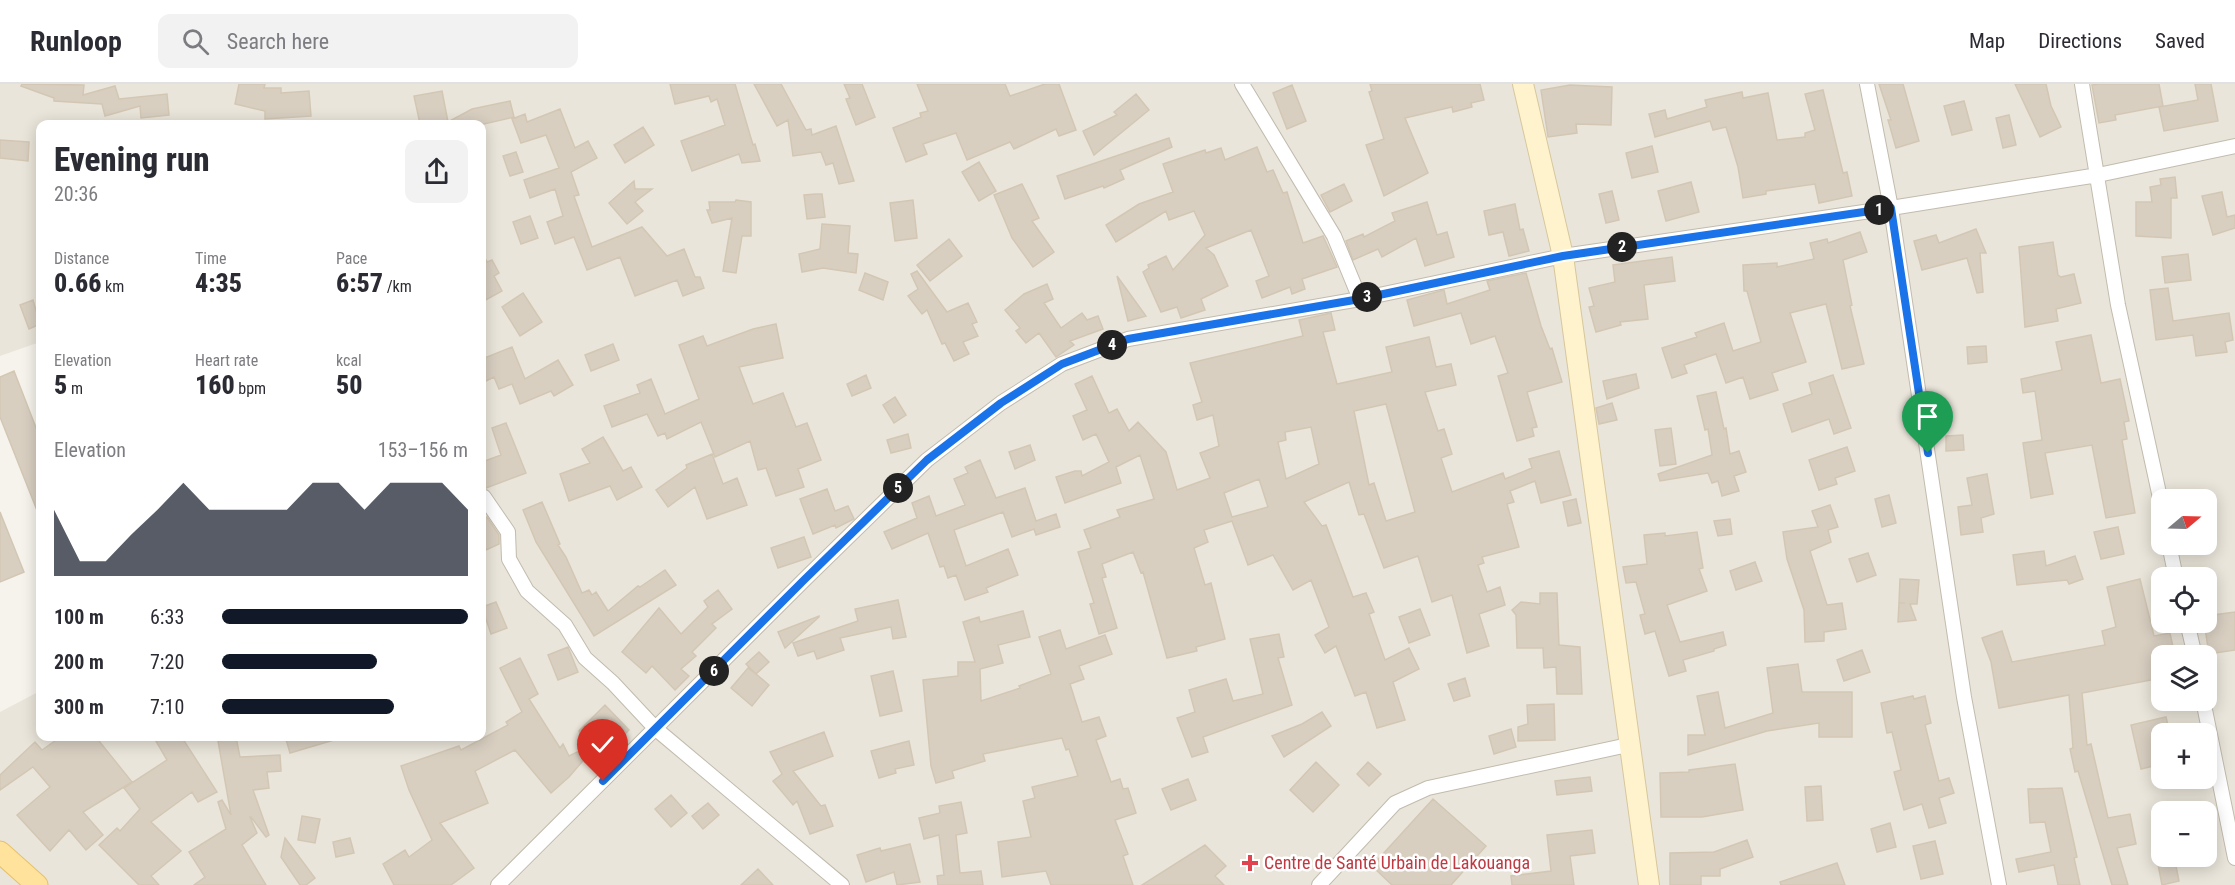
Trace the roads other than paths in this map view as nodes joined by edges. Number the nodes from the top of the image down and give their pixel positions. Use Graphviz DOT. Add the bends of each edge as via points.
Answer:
graph roads {
  1 [pos="1242,84"];
  2 [pos="1523,84"];
  3 [pos="1867,84"];
  4 [pos="2082,84"];
  5 [pos="2235,146"];
  6 [pos="2098,175"];
  7 [pos="1891,208"];
  8 [pos="1563,256"];
  9 [pos="1360,299"];
  10 [pos="2158,489"];
  11 [pos="486,499"];
  12 [pos="2205,711"];
  13 [pos="656,729"];
  14 [pos="1628,745"];
  15 [pos="0,852"];
  16 [pos="2235,858"];
  17 [pos="37,885"];
  18 [pos="498,885"];
  19 [pos="842,885"];
  20 [pos="1319,885"];
  21 [pos="1649,885"];
  22 [pos="1999,885"];
  1 -- 9 [label="street" via="1334,236"];
  2 -- 8 [label="street"];
  3 -- 7 [label="street"];
  4 -- 6 [label="street"];
  5 -- 6 [label="street"];
  6 -- 7 [label="street"];
  6 -- 10 [label="street" via="2118,306"];
  7 -- 8 [label="street"];
  7 -- 22 [label="street" via="1964,697"];
  8 -- 9 [label="street"];
  8 -- 14 [label="street"];
  9 -- 13 [label="street" via="1128,339 1062,364 1001,403 927,460"];
  11 -- 13 [label="street" via="508,532 509,559 527,591 565,624 585,658"];
  12 -- 16 [label="street"];
  13 -- 18 [label="street"];
  13 -- 19 [label="street"];
  14 -- 20 [label="street" via="1428,788 1395,803"];
  14 -- 21 [label="street"];
  15 -- 17 [label="main road"];
}
